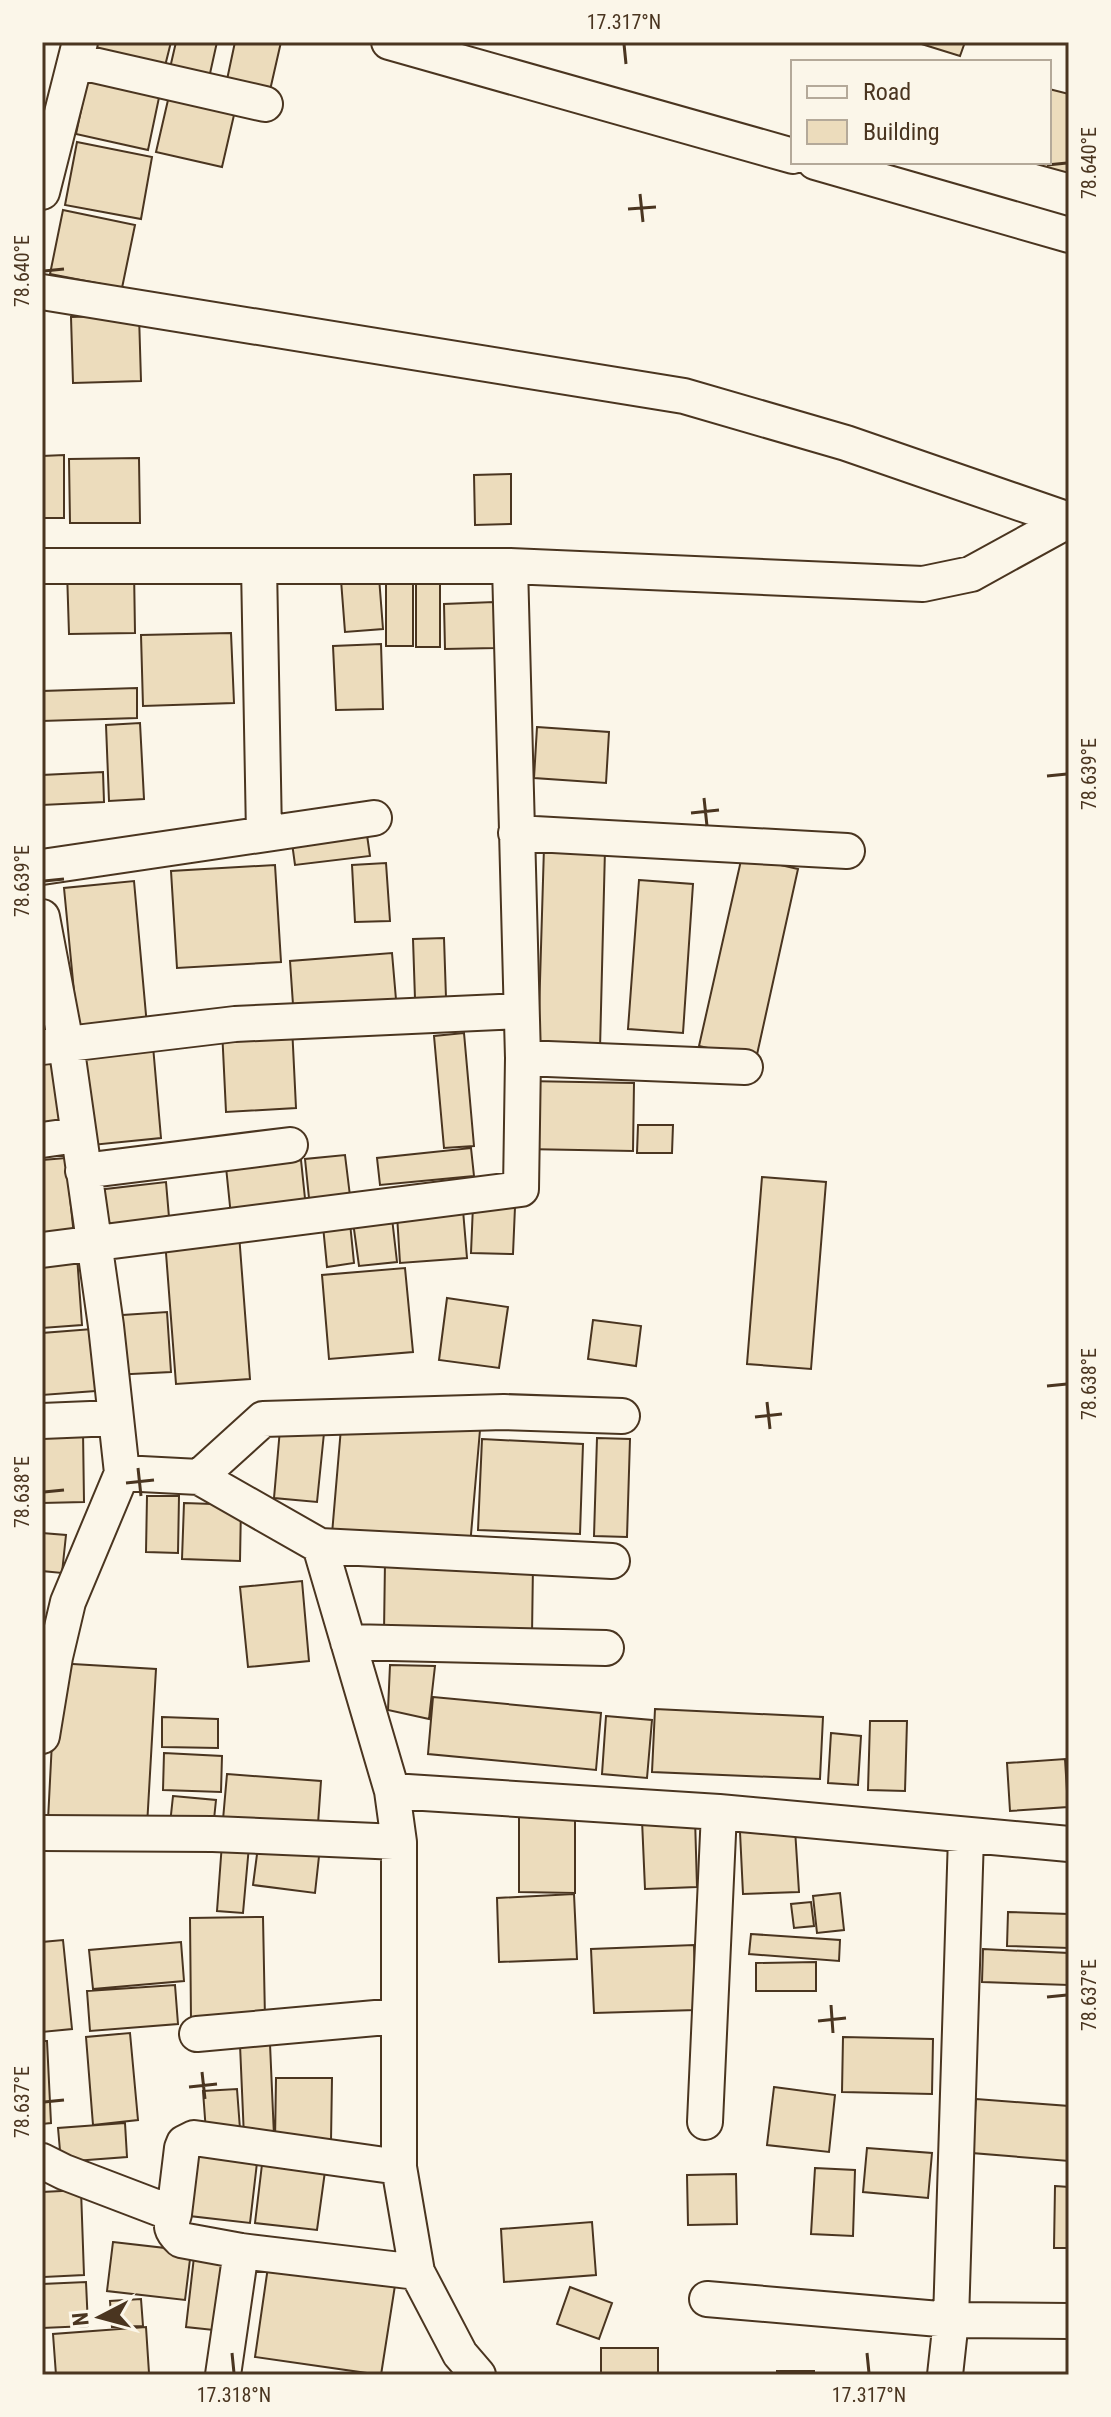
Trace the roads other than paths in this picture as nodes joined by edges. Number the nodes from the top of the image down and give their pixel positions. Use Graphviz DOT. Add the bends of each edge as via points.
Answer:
graph roads {
  1 [pos="389,42"];
  2 [pos="78,52"];
  3 [pos="265,104"];
  4 [pos="791,155"];
  5 [pos="822,164"];
  6 [pos="42,192"];
  7 [pos="1069,235"];
  8 [pos="42,292"];
  9 [pos="42,566"];
  10 [pos="259,566"];
  11 [pos="510,566"];
  12 [pos="374,818"];
  13 [pos="516,833"];
  14 [pos="264,834"];
  15 [pos="847,851"];
  16 [pos="42,867"];
  17 [pos="44,928"];
  18 [pos="520,1011"];
  19 [pos="54,1046"];
  20 [pos="523,1058"];
  21 [pos="745,1067"];
  22 [pos="77,1135"];
  23 [pos="42,1140"];
  24 [pos="290,1145"];
  25 [pos="83,1171"];
  26 [pos="93,1244"];
  27 [pos="42,1250"];
  28 [pos="622,1416"];
  29 [pos="115,1418"];
  30 [pos="42,1421"];
  31 [pos="122,1473"];
  32 [pos="199,1477"];
  33 [pos="320,1546"];
  34 [pos="612,1561"];
  35 [pos="348,1642"];
  36 [pos="606,1648"];
  37 [pos="43,1726"];
  38 [pos="392,1791"];
  39 [pos="719,1812"];
  40 [pos="42,1833"];
  41 [pos="966,1836"];
  42 [pos="399,1842"];
  43 [pos="1069,1844"];
  44 [pos="398,2016"];
  45 [pos="197,2034"];
  46 [pos="705,2122"];
  47 [pos="42,2161"];
  48 [pos="399,2167"];
  49 [pos="174,2214"];
  50 [pos="241,2251"];
  51 [pos="417,2272"];
  52 [pos="707,2299"];
  53 [pos="951,2320"];
  54 [pos="1069,2321"];
  55 [pos="215,2374"];
  56 [pos="478,2375"];
  57 [pos="945,2375"];
  1 -- 4 [label="street"];
  2 -- 3 [label="street"];
  2 -- 6 [label="street"];
  5 -- 7 [label="street"];
  8 -- 11 [label="street" via="684,396 846,443 1069,520 971,574 923,584"];
  9 -- 10 [label="street"];
  10 -- 11 [label="street"];
  10 -- 14 [label="street"];
  11 -- 13 [label="street"];
  12 -- 14 [label="street"];
  13 -- 15 [label="street"];
  13 -- 18 [label="street"];
  14 -- 16 [label="street"];
  17 -- 19 [label="street"];
  18 -- 19 [label="street" via="235,1024"];
  18 -- 20 [label="street"];
  19 -- 22 [label="street"];
  20 -- 21 [label="street"];
  20 -- 26 [label="street" via="521,1189"];
  22 -- 23 [label="street"];
  22 -- 25 [label="street"];
  24 -- 25 [label="street"];
  25 -- 26 [label="street"];
  26 -- 27 [label="street"];
  26 -- 29 [label="street"];
  28 -- 32 [label="street" via="504,1412 263,1419"];
  29 -- 30 [label="street"];
  29 -- 31 [label="street"];
  31 -- 32 [label="street"];
  31 -- 37 [label="street" via="68,1602"];
  32 -- 33 [label="street"];
  33 -- 34 [label="street"];
  33 -- 35 [label="street"];
  35 -- 36 [label="street"];
  35 -- 38 [label="street"];
  38 -- 39 [label="street"];
  38 -- 42 [label="street"];
  39 -- 41 [label="street"];
  39 -- 46 [label="street"];
  40 -- 42 [label="street"];
  41 -- 43 [label="street"];
  41 -- 53 [label="street"];
  42 -- 44 [label="street"];
  44 -- 45 [label="street"];
  44 -- 48 [label="street"];
  47 -- 49 [label="street"];
  48 -- 49 [label="street" via="194,2138 182,2148"];
  48 -- 51 [label="street"];
  49 -- 50 [label="street" via="171,2226 181,2240"];
  50 -- 51 [label="street"];
  50 -- 55 [label="street"];
  51 -- 56 [label="street" via="460,2354"];
  52 -- 53 [label="street"];
  53 -- 54 [label="street"];
  53 -- 57 [label="street"];
}
